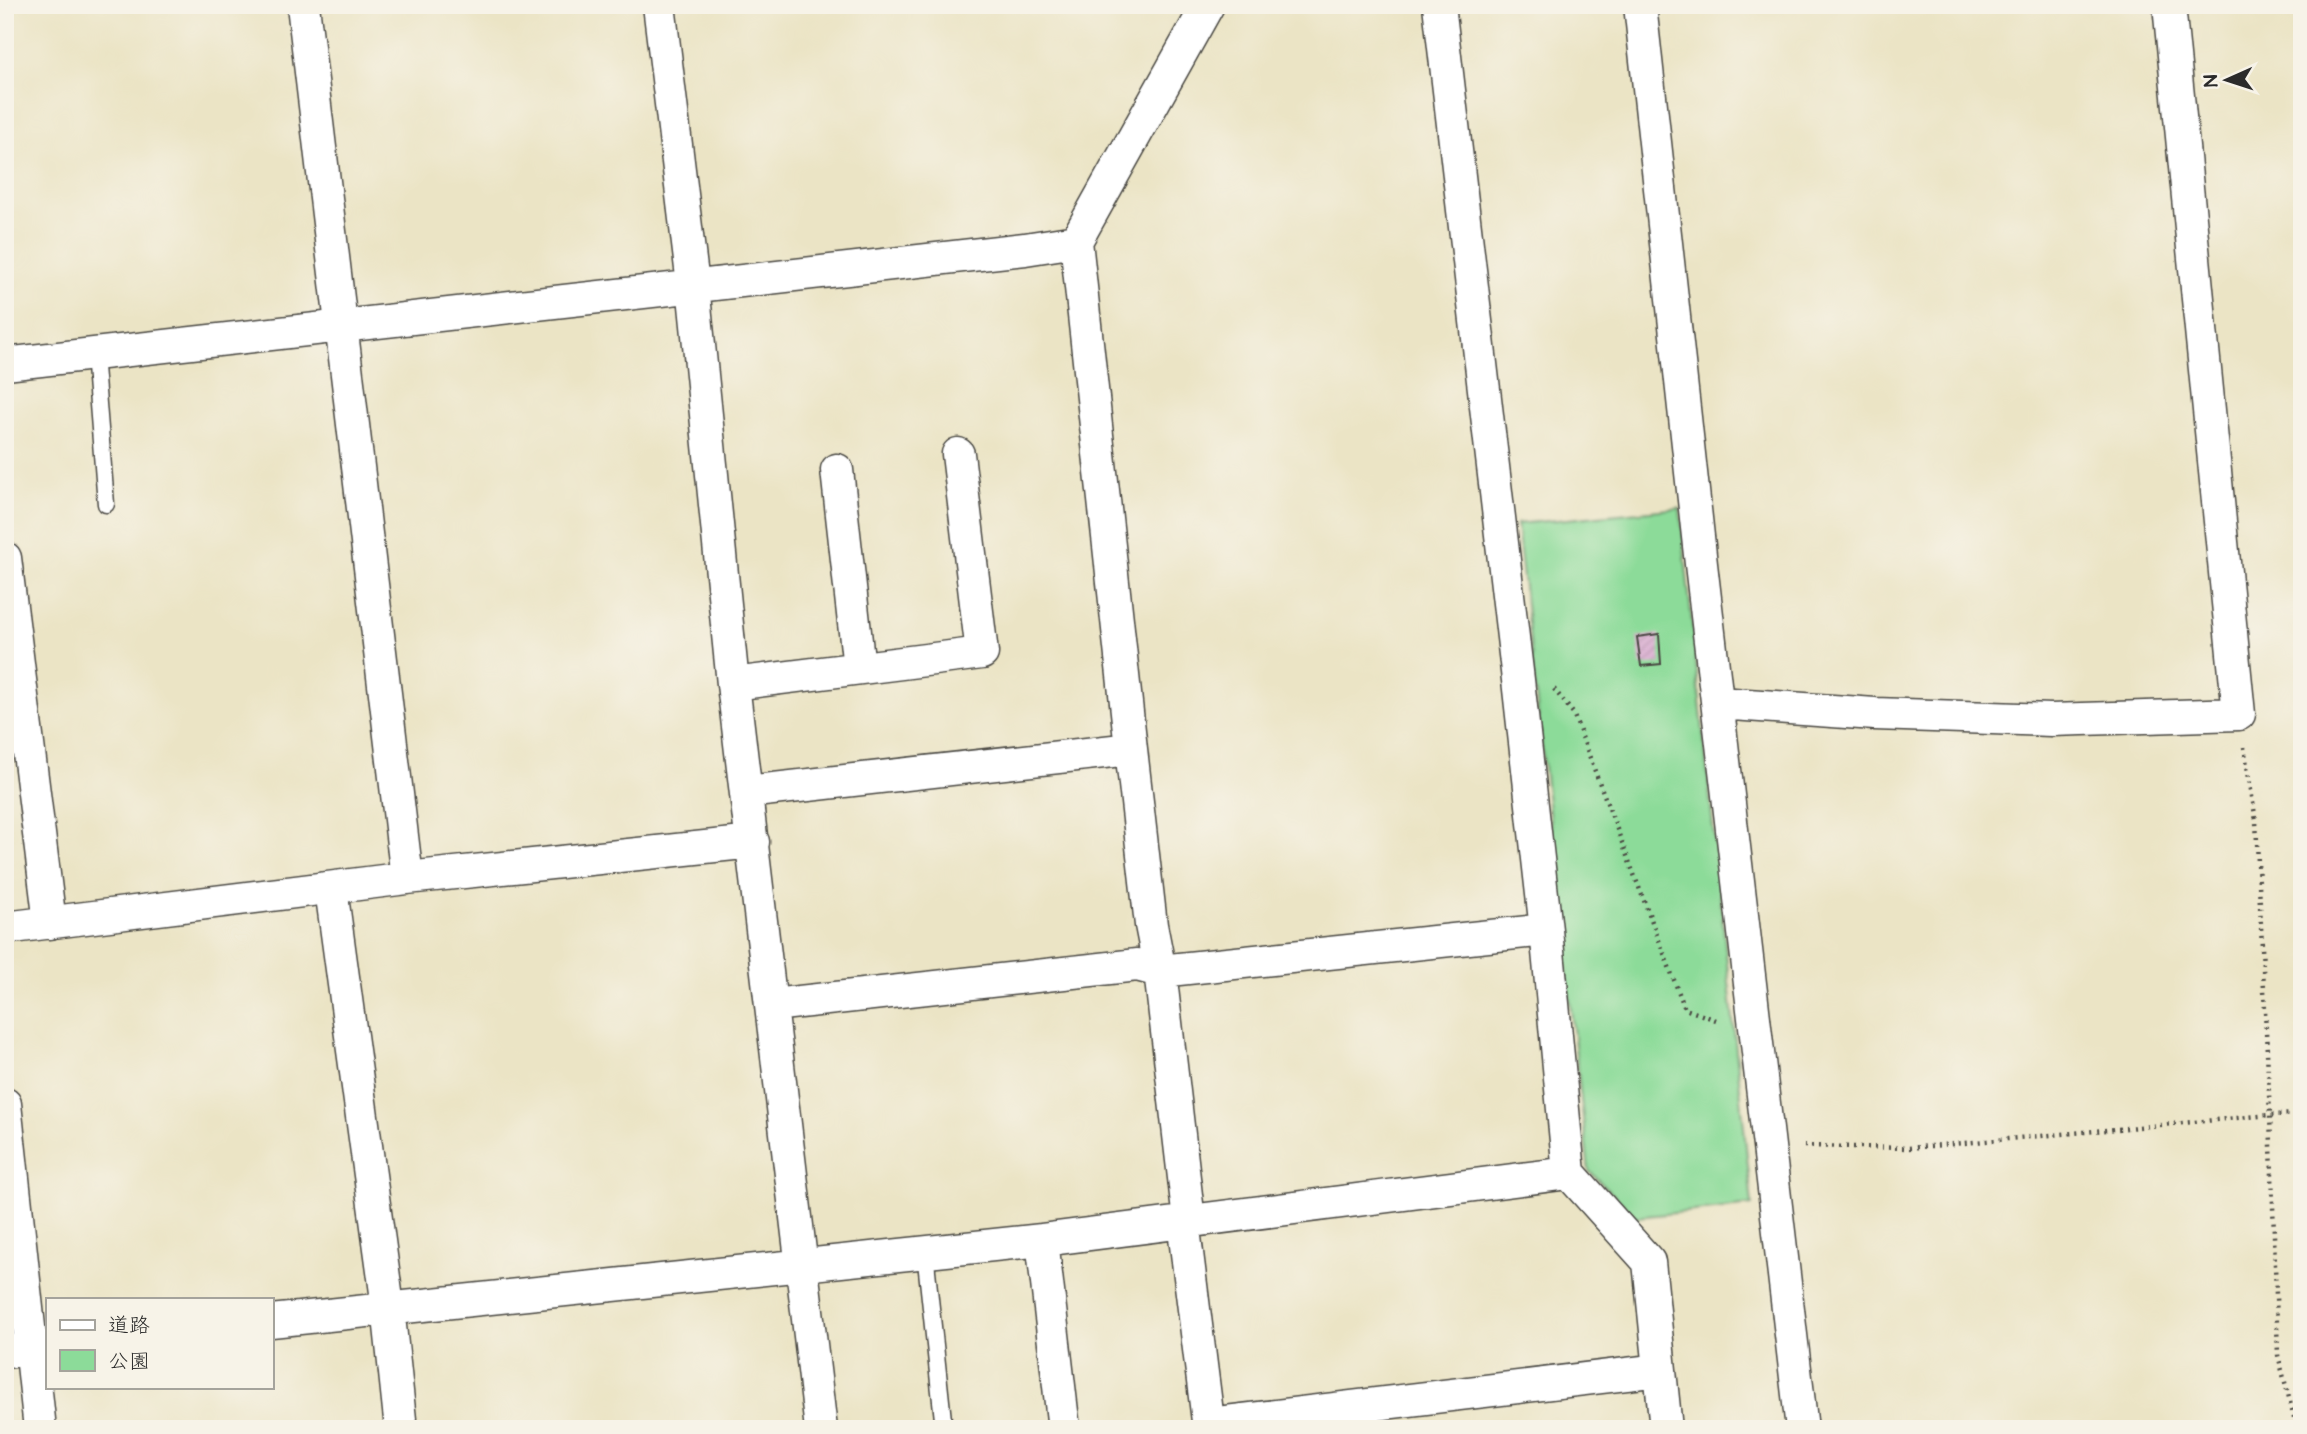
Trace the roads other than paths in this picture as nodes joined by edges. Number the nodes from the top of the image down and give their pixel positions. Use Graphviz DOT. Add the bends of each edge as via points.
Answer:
graph roads {
  1 [pos="303,5"];
  2 [pos="659,5"];
  3 [pos="1208,5"];
  4 [pos="1439,5"];
  5 [pos="1640,5"];
  6 [pos="2169,5"];
  7 [pos="1076,241"];
  8 [pos="693,285"];
  9 [pos="341,325"];
  10 [pos="94,354"];
  11 [pos="5,364"];
  12 [pos="958,454"];
  13 [pos="837,470"];
  14 [pos="106,503"];
  15 [pos="5,558"];
  16 [pos="859,668"];
  17 [pos="733,684"];
  18 [pos="1718,703"];
  19 [pos="1131,749"];
  20 [pos="746,792"];
  21 [pos="753,842"];
  22 [pos="407,878"];
  23 [pos="331,889"];
  24 [pos="50,923"];
  25 [pos="5,928"];
  26 [pos="1546,930"];
  27 [pos="1160,971"];
  28 [pos="772,1005"];
  29 [pos="5,1104"];
  30 [pos="1569,1173"];
  31 [pos="1186,1221"];
  32 [pos="1042,1240"];
  33 [pos="925,1252"];
  34 [pos="803,1265"];
  35 [pos="388,1307"];
  36 [pos="273,1321"];
  37 [pos="28,1350"];
  38 [pos="1660,1370"];
  39 [pos="1209,1426"];
  40 [pos="40,1429"];
  41 [pos="401,1429"];
  42 [pos="821,1429"];
  43 [pos="944,1429"];
  44 [pos="1064,1429"];
  45 [pos="1666,1429"];
  46 [pos="1802,1429"];
  1 -- 9 [label="street"];
  2 -- 8 [label="street"];
  3 -- 7 [label="street"];
  4 -- 26 [label="street"];
  5 -- 18 [label="street"];
  6 -- 18 [label="street" via="2239,714 2051,720"];
  7 -- 8 [label="street"];
  7 -- 19 [label="street"];
  8 -- 9 [label="street"];
  8 -- 17 [label="street"];
  9 -- 10 [label="street"];
  9 -- 22 [label="street"];
  10 -- 11 [label="street"];
  10 -- 14 [label="lane"];
  12 -- 16 [label="street" via="982,653"];
  13 -- 16 [label="street"];
  15 -- 24 [label="street"];
  16 -- 17 [label="street"];
  17 -- 20 [label="street"];
  18 -- 46 [label="street"];
  19 -- 20 [label="street"];
  19 -- 27 [label="street"];
  20 -- 21 [label="street"];
  21 -- 22 [label="street"];
  21 -- 28 [label="street"];
  22 -- 23 [label="street"];
  23 -- 24 [label="street"];
  23 -- 35 [label="street"];
  24 -- 25 [label="street"];
  26 -- 27 [label="street"];
  26 -- 30 [label="street"];
  27 -- 28 [label="street" via="1137,965"];
  27 -- 31 [label="street"];
  28 -- 34 [label="street"];
  29 -- 37 [label="street"];
  30 -- 31 [label="street"];
  30 -- 38 [label="street" via="1649,1262"];
  31 -- 32 [label="street"];
  31 -- 39 [label="street"];
  32 -- 33 [label="street"];
  32 -- 44 [label="street"];
  33 -- 34 [label="street"];
  33 -- 43 [label="lane"];
  34 -- 35 [label="street"];
  34 -- 42 [label="street"];
  35 -- 36 [label="street"];
  35 -- 41 [label="street"];
  37 -- 40 [label="street"];
  38 -- 39 [label="street"];
  38 -- 45 [label="street"];
}
